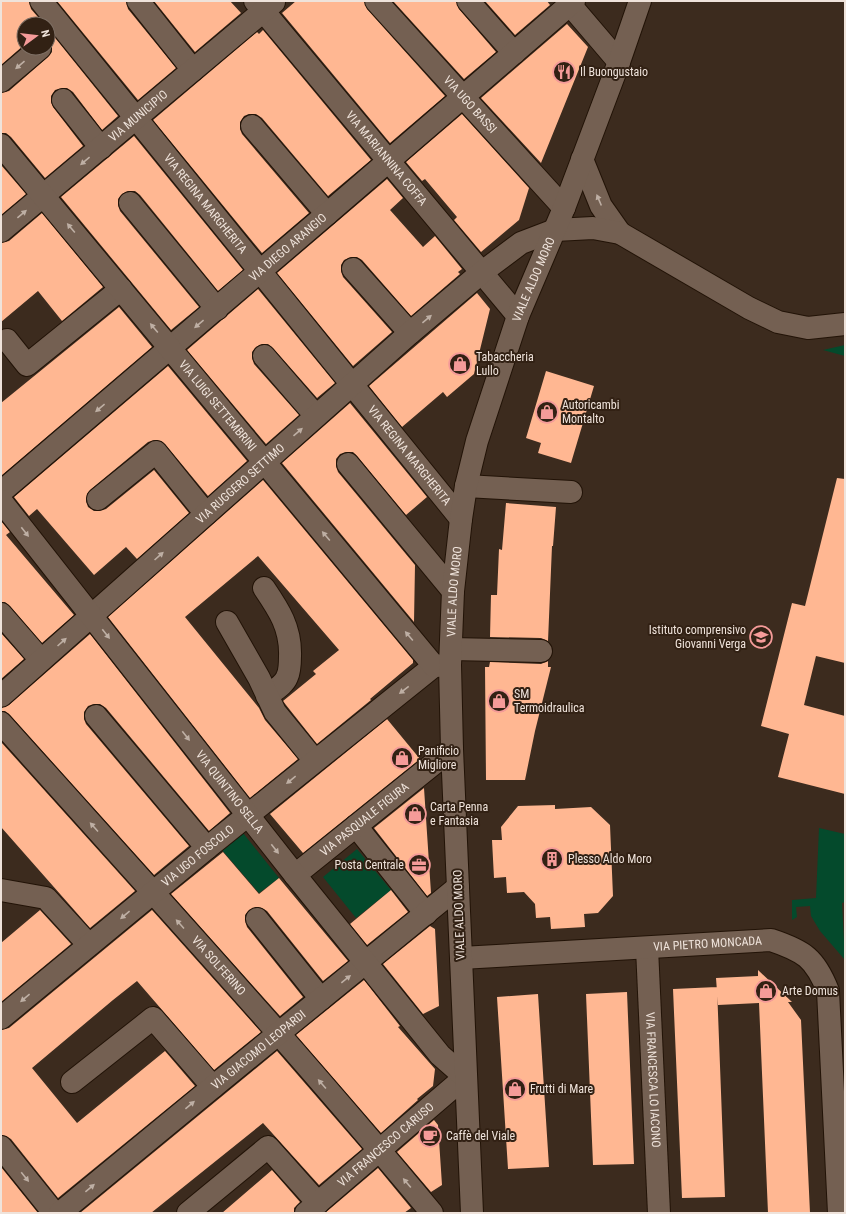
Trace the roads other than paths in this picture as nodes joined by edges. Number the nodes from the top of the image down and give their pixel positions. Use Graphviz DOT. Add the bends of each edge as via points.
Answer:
graph roads {
  1 [pos="41,1"];
  2 [pos="138,1"];
  3 [pos="376,1"];
  4 [pos="468,1"];
  5 [pos="640,1"];
  6 [pos="570,2"];
  7 [pos="264,4"];
  8 [pos="47,16"];
  9 [pos="56,36"];
  10 [pos="514,53"];
  11 [pos="31,56"];
  12 [pos="620,62"];
  13 [pos="193,70"];
  14 [pos="1,81"];
  15 [pos="463,97"];
  16 [pos="63,100"];
  17 [pos="137,118"];
  18 [pos="252,126"];
  19 [pos="1,145"];
  20 [pos="101,148"];
  21 [pos="582,159"];
  22 [pos="389,161"];
  23 [pos="43,196"];
  24 [pos="130,203"];
  25 [pos="564,208"];
  26 [pos="327,214"];
  27 [pos="555,230"];
  28 [pos="1,231"];
  29 [pos="620,233"];
  30 [pos="353,269"];
  31 [pos="261,271"];
  32 [pos="481,273"];
  33 [pos="121,289"];
  34 [pos="217,309"];
  35 [pos="518,316"];
  36 [pos="845,324"];
  37 [pos="410,333"];
  38 [pos="7,340"];
  39 [pos="170,348"];
  40 [pos="264,356"];
  41 [pos="352,384"];
  42 [pos="316,416"];
  43 [pos="265,461"];
  44 [pos="348,464"];
  45 [pos="466,486"];
  46 [pos="1,492"];
  47 [pos="571,492"];
  48 [pos="98,499"];
  49 [pos="1,501"];
  50 [pos="206,514"];
  51 [pos="461,519"];
  52 [pos="264,588"];
  53 [pos="453,591"];
  54 [pos="1,614"];
  55 [pos="92,616"];
  56 [pos="227,622"];
  57 [pos="541,651"];
  58 [pos="41,660"];
  59 [pos="445,660"];
  60 [pos="1,696"];
  61 [pos="267,696"];
  62 [pos="96,716"];
  63 [pos="1,723"];
  64 [pos="452,749"];
  65 [pos="314,761"];
  66 [pos="248,815"];
  67 [pos="356,826"];
  68 [pos="207,848"];
  69 [pos="295,875"];
  70 [pos="458,887"];
  71 [pos="1,890"];
  72 [pos="152,893"];
  73 [pos="426,914"];
  74 [pos="257,919"];
  75 [pos="89,945"];
  76 [pos="647,948"];
  77 [pos="461,958"];
  78 [pos="366,962"];
  79 [pos="837,990"];
  80 [pos="321,999"];
  81 [pos="1,1018"];
  82 [pos="278,1034"];
  83 [pos="465,1077"];
  84 [pos="72,1082"];
  85 [pos="213,1087"];
  86 [pos="1,1147"];
  87 [pos="379,1150"];
  88 [pos="841,1169"];
  89 [pos="312,1208"];
  90 [pos="54,1213"];
  91 [pos="60,1213"];
  92 [pos="188,1213"];
  93 [pos="432,1213"];
  94 [pos="472,1213"];
  95 [pos="659,1213"];
  96 [pos="839,1213"];
  1 -- 8 [label="street, VIA REGINA MARGHERITA"];
  2 -- 13 [label="street"];
  3 -- 15 [label="street, VIA UGO BASSI"];
  4 -- 10 [label="street"];
  5 -- 12 [label="street, VIALE ALDO MORO"];
  6 -- 10 [label="street, VIA DIEGO ARANGIO"];
  6 -- 12 [label="street"];
  7 -- 13 [label="street, VIA MUNICIPIO"];
  7 -- 22 [label="street, VIA MARIANNINA COFFA"];
  9 -- 17 [label="street, VIA REGINA MARGHERITA"];
  10 -- 15 [label="street, VIA DIEGO ARANGIO"];
  11 -- 14 [label="street, one-way"];
  12 -- 21 [label="street, VIALE ALDO MORO"];
  13 -- 17 [label="street, VIA MUNICIPIO"];
  15 -- 22 [label="street, VIA DIEGO ARANGIO"];
  15 -- 25 [label="street, VIA UGO BASSI"];
  16 -- 20 [label="street"];
  17 -- 20 [label="street, VIA MUNICIPIO"];
  17 -- 31 [label="street, VIA REGINA MARGHERITA"];
  18 -- 26 [label="street"];
  19 -- 23 [label="street, VIA LUIGI SETTEMBRINI"];
  20 -- 23 [label="street, VIA MUNICIPIO, one-way"];
  21 -- 25 [label="street, VIALE ALDO MORO"];
  29 -- 21 [label="street, one-way" via="601,206"];
  22 -- 26 [label="street, VIA DIEGO ARANGIO"];
  22 -- 32 [label="street, VIA MARIANNINA COFFA"];
  28 -- 23 [label="street, VIA MUNICIPIO, one-way"];
  33 -- 23 [label="street, VIA LUIGI SETTEMBRINI, one-way"];
  24 -- 34 [label="street"];
  25 -- 27 [label="street, VIALE ALDO MORO"];
  26 -- 31 [label="street, VIA DIEGO ARANGIO"];
  27 -- 29 [label="street, VIA RUGGERO SETTIMO" via="593,228"];
  27 -- 32 [label="street, VIA RUGGERO SETTIMO" via="522,243"];
  27 -- 35 [label="street, VIALE ALDO MORO"];
  29 -- 36 [label="street" via="749,308 778,322 808,328"];
  30 -- 37 [label="street"];
  31 -- 34 [label="street, VIA DIEGO ARANGIO"];
  31 -- 41 [label="street, VIA REGINA MARGHERITA"];
  32 -- 35 [label="street, VIA MARIANNINA COFFA"];
  37 -- 32 [label="street, VIA RUGGERO SETTIMO, one-way"];
  33 -- 38 [label="street" via="27,365"];
  39 -- 33 [label="street, VIA LUIGI SETTEMBRINI, one-way"];
  34 -- 39 [label="street, VIA DIEGO ARANGIO, one-way"];
  35 -- 45 [label="street, VIALE ALDO MORO" via="477,441"];
  37 -- 41 [label="street, VIA RUGGERO SETTIMO"];
  39 -- 43 [label="street, VIA LUIGI SETTEMBRINI"];
  39 -- 46 [label="street, VIA DIEGO ARANGIO, one-way"];
  40 -- 42 [label="street"];
  41 -- 42 [label="street, VIA RUGGERO SETTIMO"];
  41 -- 51 [label="street, VIA REGINA MARGHERITA"];
  43 -- 42 [label="street, VIA RUGGERO SETTIMO, one-way"];
  43 -- 50 [label="street, VIA RUGGERO SETTIMO"];
  59 -- 43 [label="street, VIA LUIGI SETTEMBRINI, one-way"];
  44 -- 53 [label="street"];
  45 -- 47 [label="street"];
  45 -- 51 [label="street, VIALE ALDO MORO"];
  48 -- 50 [label="street" via="156,452"];
  49 -- 55 [label="street, VIA QUINTINO SELLA, one-way"];
  55 -- 50 [label="street, VIA RUGGERO SETTIMO, one-way"];
  51 -- 53 [label="street, VIALE ALDO MORO"];
  52 -- 61 [label="street" via="287,628 290,644 288,677"];
  53 -- 59 [label="street, VIALE ALDO MORO"];
  54 -- 58 [label="street"];
  58 -- 55 [label="street, VIA RUGGERO SETTIMO, one-way"];
  55 -- 66 [label="street, VIA QUINTINO SELLA, one-way"];
  56 -- 61 [label="street"];
  57 -- 59 [label="street"];
  58 -- 60 [label="street, VIA RUGGERO SETTIMO"];
  59 -- 64 [label="street, VIALE ALDO MORO"];
  59 -- 65 [label="street, VIA UGO FOSCOLO, one-way"];
  61 -- 65 [label="street" via="275,712"];
  62 -- 68 [label="street"];
  72 -- 63 [label="street, VIA SOLFERINO, one-way"];
  64 -- 67 [label="street, VIA PASQUALE FIGURA"];
  64 -- 70 [label="street, VIALE ALDO MORO"];
  65 -- 66 [label="street, VIA UGO FOSCOLO, one-way"];
  66 -- 68 [label="street, VIA UGO FOSCOLO"];
  66 -- 69 [label="street, VIA QUINTINO SELLA, one-way"];
  67 -- 69 [label="street, VIA PASQUALE FIGURA"];
  67 -- 73 [label="street"];
  68 -- 72 [label="street, VIA UGO FOSCOLO"];
  69 -- 78 [label="street, VIA QUINTINO SELLA"];
  70 -- 73 [label="street, VIA GIACOMO LEOPARDI"];
  70 -- 77 [label="street, VIALE ALDO MORO"];
  71 -- 75 [label="street" via="46,898"];
  72 -- 75 [label="street, VIA UGO FOSCOLO, one-way"];
  82 -- 72 [label="street, VIA SOLFERINO, one-way"];
  73 -- 78 [label="street, VIA GIACOMO LEOPARDI"];
  74 -- 80 [label="street"];
  75 -- 81 [label="street, VIA UGO FOSCOLO, one-way"];
  76 -- 77 [label="street, VIA PIETRO MONCADA"];
  76 -- 79 [label="street, VIA PIETRO MONCADA" via="771,940 792,947 809,958 822,976"];
  76 -- 95 [label="street, VIA FRANCESCA LO IACONO"];
  77 -- 83 [label="street, VIALE ALDO MORO"];
  80 -- 78 [label="street, VIA GIACOMO LEOPARDI, one-way"];
  78 -- 83 [label="street, VIA QUINTINO SELLA" via="440,1055"];
  79 -- 88 [label="street, VIA PIETRO MONCADA"];
  80 -- 82 [label="street, VIA GIACOMO LEOPARDI"];
  82 -- 85 [label="street, VIA GIACOMO LEOPARDI"];
  87 -- 82 [label="street, VIA SOLFERINO, one-way"];
  83 -- 87 [label="street, VIA FRANCESCO CARUSO"];
  83 -- 94 [label="street, VIALE ALDO MORO"];
  84 -- 85 [label="street" via="153,1018"];
  91 -- 85 [label="street, VIA GIACOMO LEOPARDI, one-way"];
  86 -- 90 [label="street, one-way"];
  87 -- 89 [label="street, VIA FRANCESCO CARUSO"];
  93 -- 87 [label="street, VIA SOLFERINO, one-way"];
  88 -- 96 [label="street, VIA PIETRO MONCADA"];
  89 -- 92 [label="street" via="268,1147"];
}
